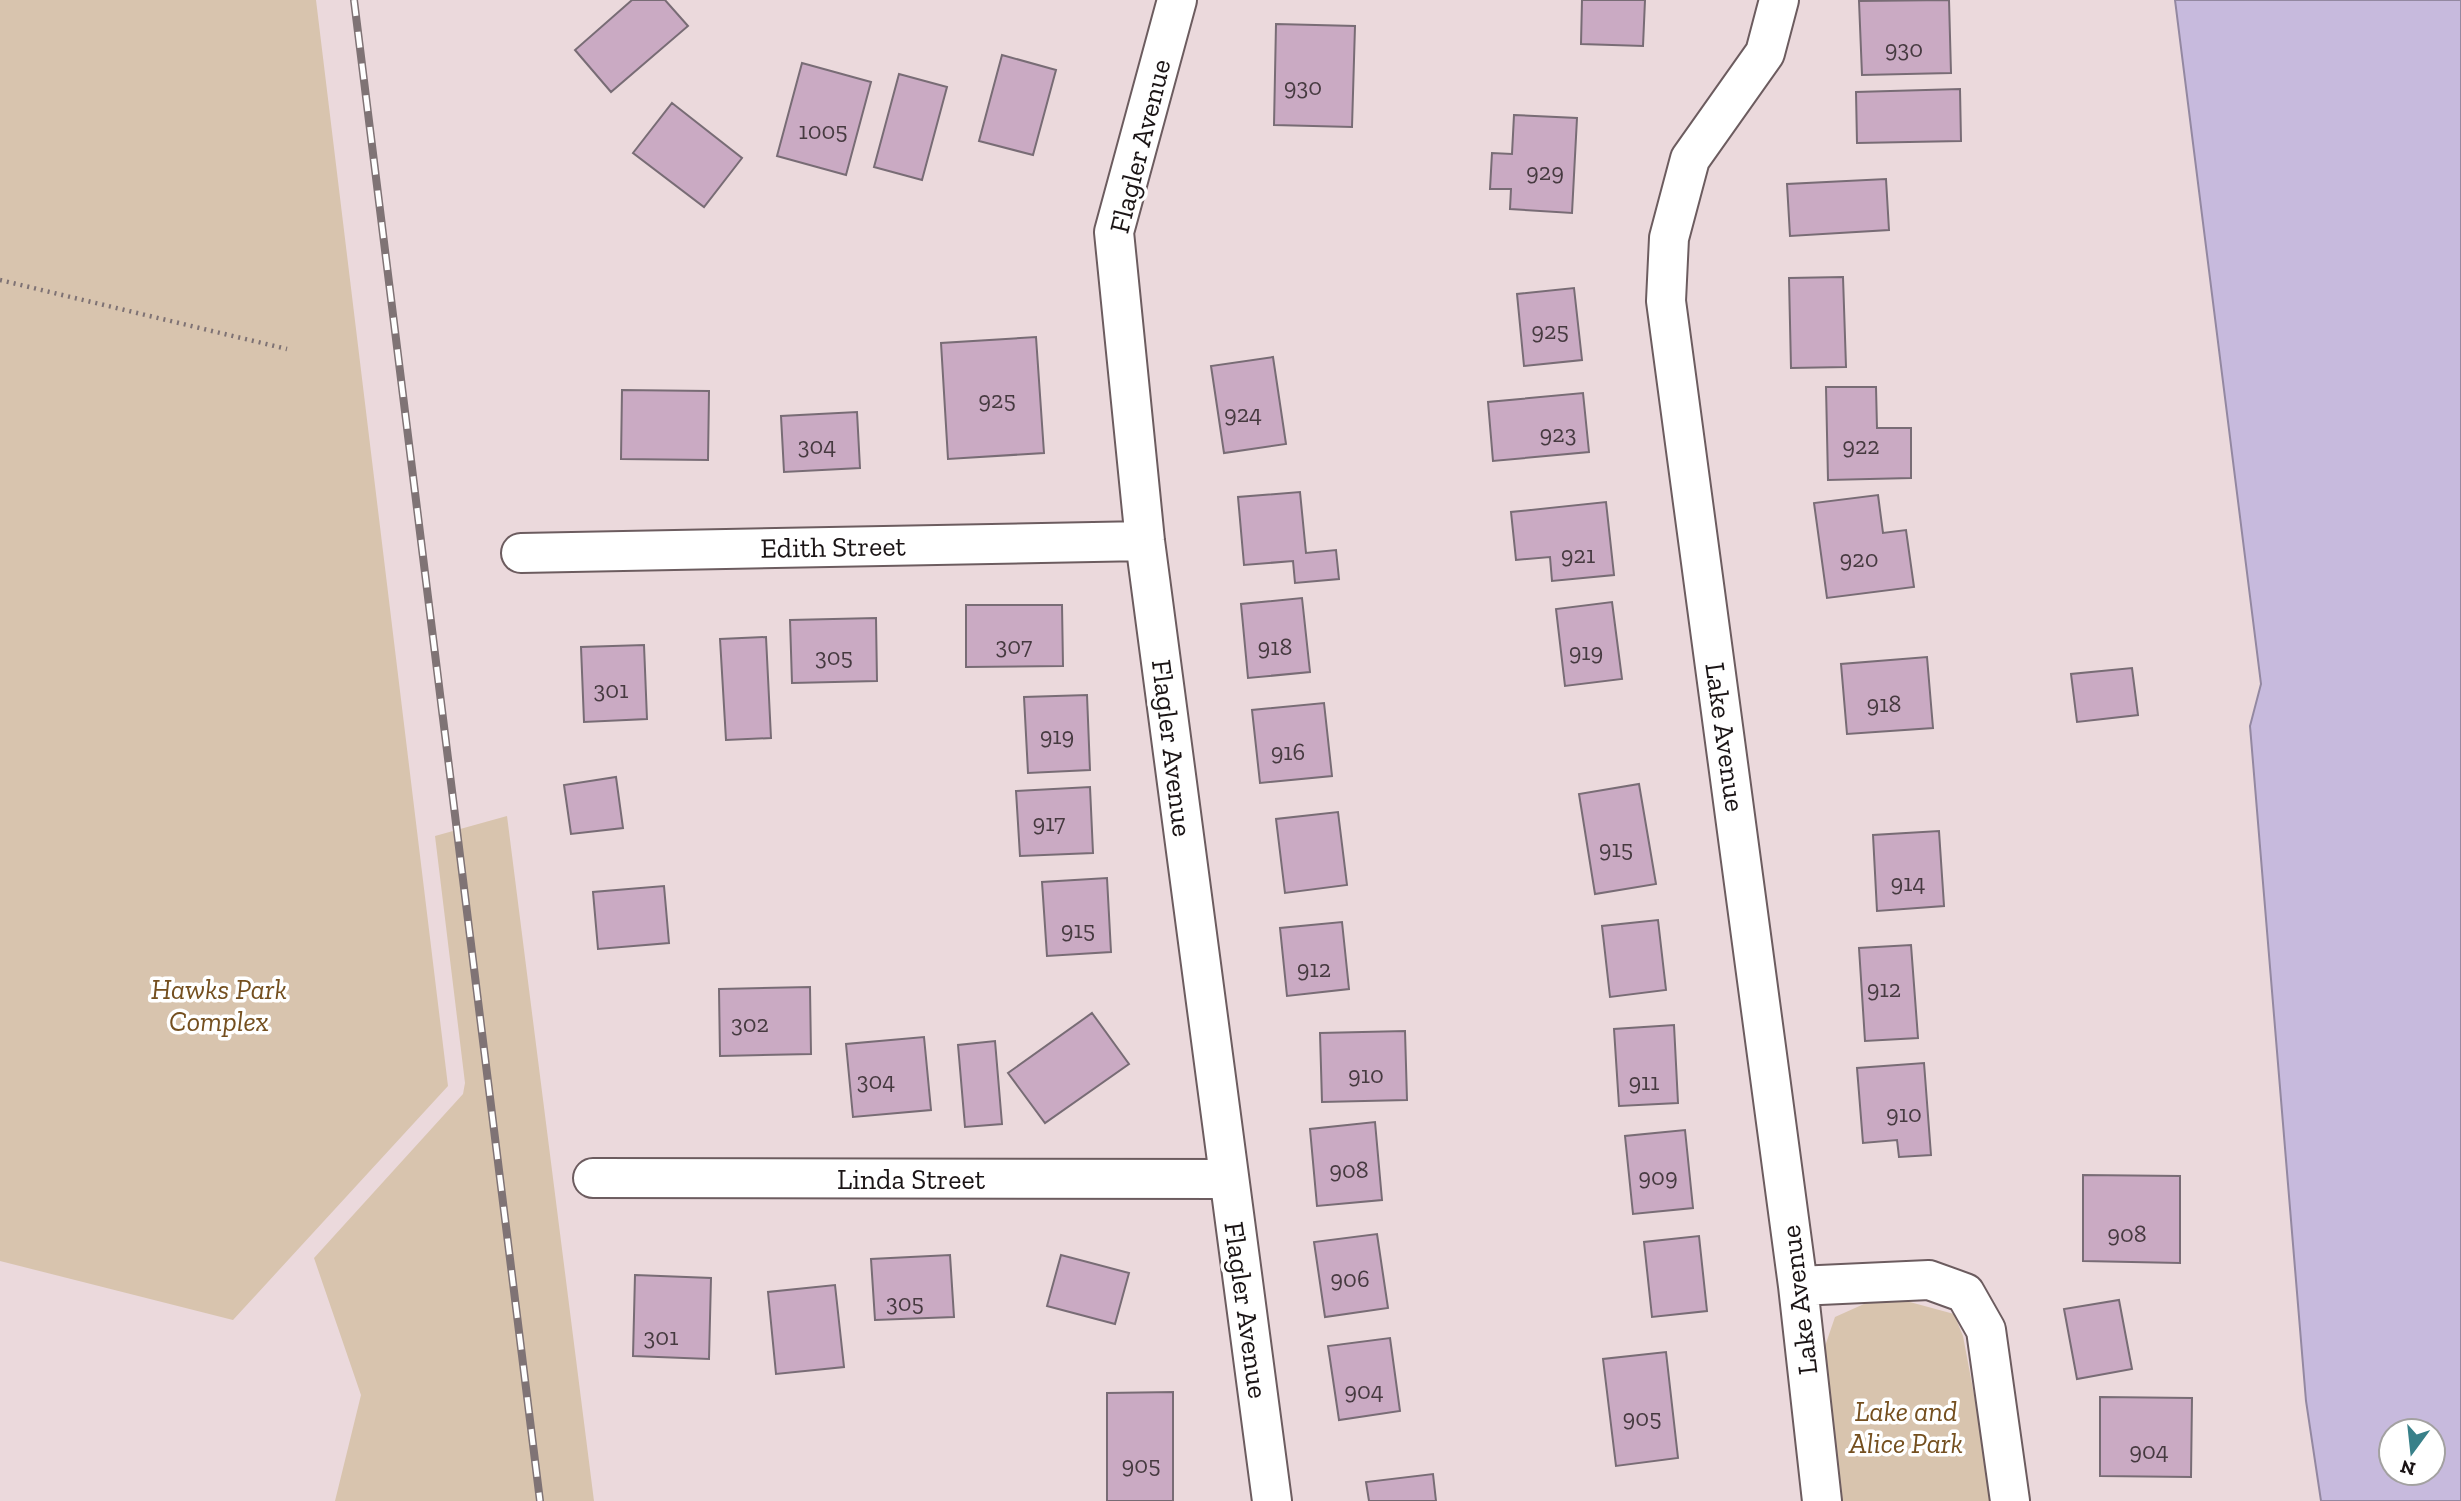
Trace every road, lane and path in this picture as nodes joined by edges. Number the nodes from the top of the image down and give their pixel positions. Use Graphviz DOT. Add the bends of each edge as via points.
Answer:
graph roads {
  1 [pos="1177,0"];
  2 [pos="1779,0"];
  3 [pos="0,280"];
  4 [pos="287,349"];
  5 [pos="1145,541"];
  6 [pos="521,553"];
  7 [pos="593,1178"];
  8 [pos="1229,1179"];
  9 [pos="1798,1286"];
  10 [pos="1272,1501"];
  11 [pos="1822,1501"];
  12 [pos="2010,1501"];
  1 -- 5 [label="street, Flagler Avenue" via="1114,232"];
  2 -- 9 [label="street, Lake Avenue" via="1765,53 1690,159 1669,238 1666,302"];
  3 -- 4 [label="path"];
  5 -- 6 [label="street, Edith Street"];
  5 -- 8 [label="street, Flagler Avenue"];
  7 -- 8 [label="street, Linda Street"];
  8 -- 10 [label="street, Flagler Avenue"];
  9 -- 11 [label="street, Lake Avenue"];
  9 -- 12 [label="street" via="1929,1280 1965,1293 1986,1330"];
}
